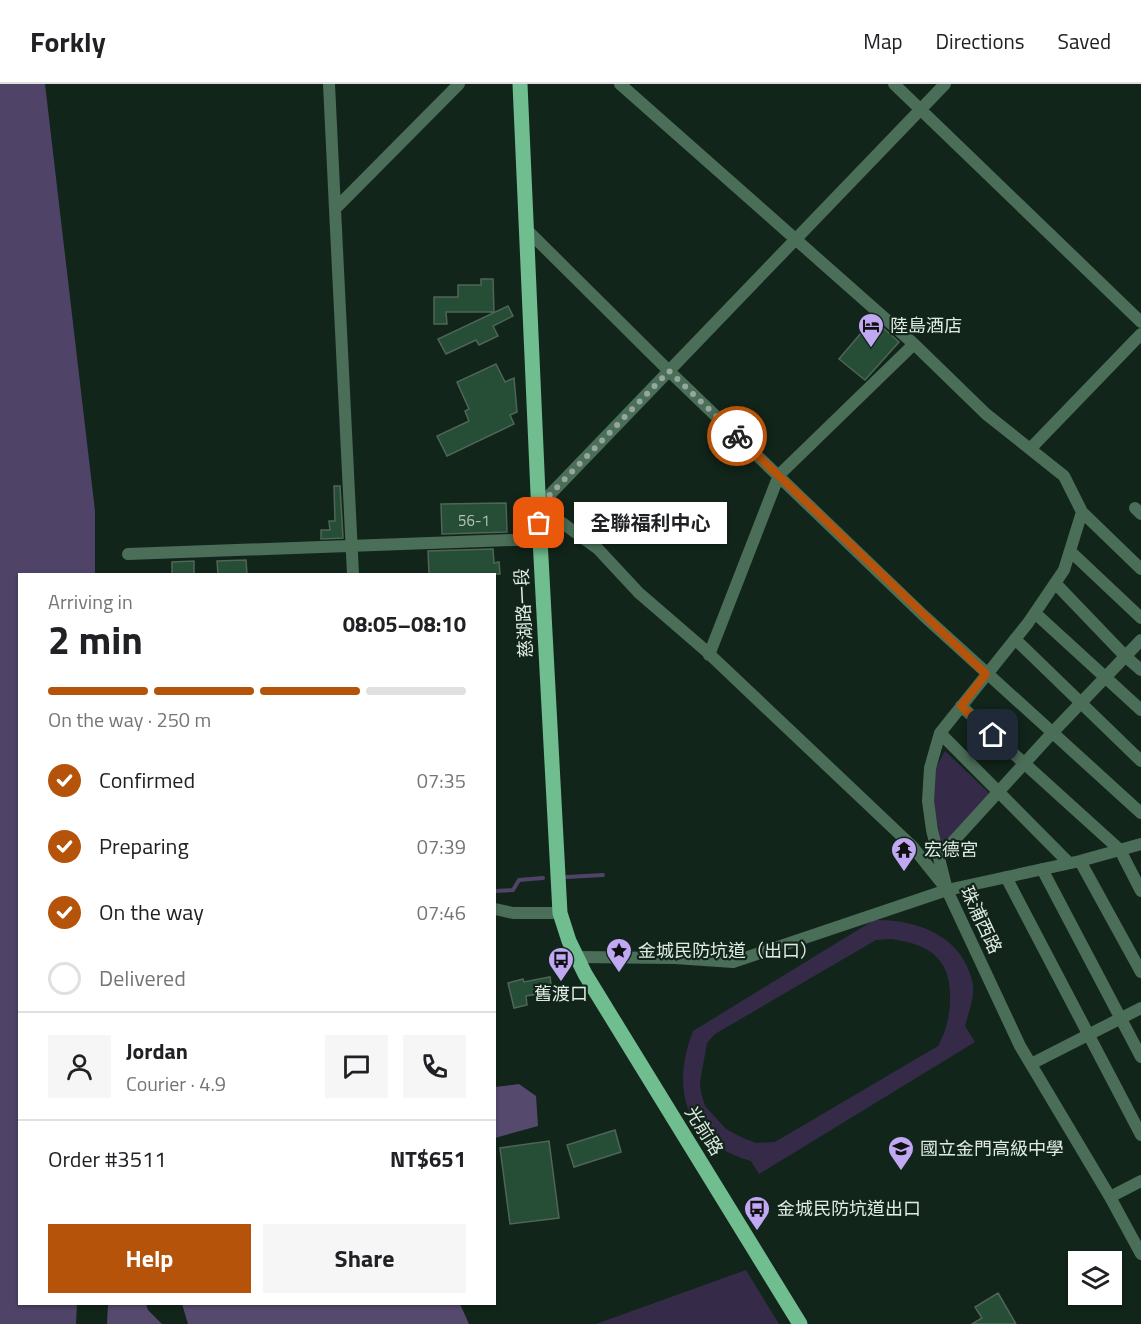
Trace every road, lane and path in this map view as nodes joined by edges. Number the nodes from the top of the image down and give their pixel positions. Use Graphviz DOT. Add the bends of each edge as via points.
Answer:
graph roads {
  1 [pos="329,84"];
  2 [pos="459,84"];
  3 [pos="520,84"];
  4 [pos="620,84"];
  5 [pos="894,84"];
  6 [pos="945,84"];
  7 [pos="920,109"];
  8 [pos="335,209"];
  9 [pos="527,230"];
  10 [pos="795,239"];
  11 [pos="1141,322"];
  12 [pos="1141,334"];
  13 [pos="914,344"];
  14 [pos="669,371"];
  15 [pos="1030,449"];
  16 [pos="779,475"];
  17 [pos="539,506"];
  18 [pos="1082,512"];
  19 [pos="540,539"];
  20 [pos="352,547"];
  21 [pos="1070,551"];
  22 [pos="128,554"];
  23 [pos="1141,569"];
  24 [pos="353,573"];
  25 [pos="1055,583"];
  26 [pos="1035,613"];
  27 [pos="1141,618"];
  28 [pos="1015,639"];
  29 [pos="1141,640"];
  30 [pos="709,655"];
  31 [pos="1126,657"];
  32 [pos="1141,670"];
  33 [pos="986,674"];
  34 [pos="1105,676"];
  35 [pos="1081,702"];
  36 [pos="961,706"];
  37 [pos="1141,710"];
  38 [pos="1053,732"];
  39 [pos="940,733"];
  40 [pos="1141,761"];
  41 [pos="1024,764"];
  42 [pos="998,792"];
  43 [pos="1141,813"];
  44 [pos="1141,844"];
  45 [pos="1120,850"];
  46 [pos="939,857"];
  47 [pos="1075,862"];
  48 [pos="1042,869"];
  49 [pos="1006,877"];
  50 [pos="947,890"];
  51 [pos="1141,891"];
  52 [pos="496,909"];
  53 [pos="560,914"];
  54 [pos="576,957"];
  55 [pos="1141,972"];
  56 [pos="1141,1008"];
  57 [pos="1120,1019"];
  58 [pos="1088,1036"];
  59 [pos="1141,1058"];
  60 [pos="1031,1064"];
  61 [pos="1141,1135"];
  62 [pos="1141,1181"];
  63 [pos="1110,1197"];
  64 [pos="1141,1254"];
  65 [pos="800,1324"];
  1 -- 8 [label="street"];
  2 -- 8 [label="street"];
  3 -- 9 [label="main road, 慈湖路一段"];
  4 -- 10 [label="street"];
  5 -- 7 [label="street"];
  6 -- 7 [label="street"];
  7 -- 10 [label="street"];
  7 -- 11 [label="street"];
  8 -- 20 [label="street"];
  9 -- 14 [label="street"];
  9 -- 17 [label="main road, 慈湖路一段"];
  10 -- 13 [label="street"];
  10 -- 14 [label="street"];
  12 -- 15 [label="street"];
  13 -- 15 [label="street" via="986,414"];
  13 -- 16 [label="street"];
  14 -- 16 [label="street"];
  14 -- 17 [label="street"];
  15 -- 18 [label="street" via="1064,477"];
  16 -- 30 [label="street"];
  16 -- 33 [label="street"];
  17 -- 19 [label="main road, 慈湖路一段"];
  17 -- 30 [label="street" via="598,549 639,593"];
  18 -- 21 [label="street"];
  18 -- 23 [label="street"];
  19 -- 20 [label="street"];
  19 -- 53 [label="main road, 慈湖路一段"];
  20 -- 22 [label="street"];
  20 -- 24 [label="street"];
  21 -- 25 [label="street"];
  21 -- 27 [label="street"];
  25 -- 26 [label="street"];
  25 -- 31 [label="street"];
  26 -- 28 [label="street"];
  26 -- 34 [label="street"];
  28 -- 33 [label="street"];
  28 -- 35 [label="street"];
  29 -- 31 [label="street"];
  30 -- 50 [label="street" via="912,846"];
  31 -- 32 [label="street"];
  31 -- 34 [label="street"];
  33 -- 36 [label="street"];
  33 -- 38 [label="street"];
  34 -- 35 [label="street"];
  34 -- 37 [label="street"];
  35 -- 38 [label="street"];
  35 -- 40 [label="street"];
  36 -- 39 [label="street"];
  36 -- 41 [label="street"];
  38 -- 41 [label="street"];
  38 -- 43 [label="street"];
  39 -- 42 [label="street"];
  39 -- 46 [label="street, 珠浦西路" via="930,768 928,801"];
  41 -- 42 [label="street"];
  41 -- 45 [label="street"];
  42 -- 46 [label="street"];
  42 -- 47 [label="street"];
  44 -- 45 [label="street"];
  45 -- 47 [label="street"];
  45 -- 51 [label="street"];
  46 -- 50 [label="street, 珠浦西路"];
  47 -- 48 [label="street"];
  47 -- 55 [label="street"];
  48 -- 49 [label="street"];
  48 -- 57 [label="street"];
  49 -- 50 [label="street"];
  49 -- 58 [label="street"];
  50 -- 54 [label="street" via="733,962"];
  50 -- 60 [label="street, 珠浦西路"];
  52 -- 53 [label="street"];
  53 -- 54 [label="main road, 慈湖路一段"];
  54 -- 65 [label="main road, 光前路"];
  56 -- 57 [label="street"];
  57 -- 58 [label="street"];
  57 -- 59 [label="street"];
  58 -- 60 [label="street"];
  58 -- 61 [label="street"];
  60 -- 63 [label="street, 珠浦西路"];
  62 -- 63 [label="street"];
  63 -- 64 [label="street, 珠浦西路"];
}
